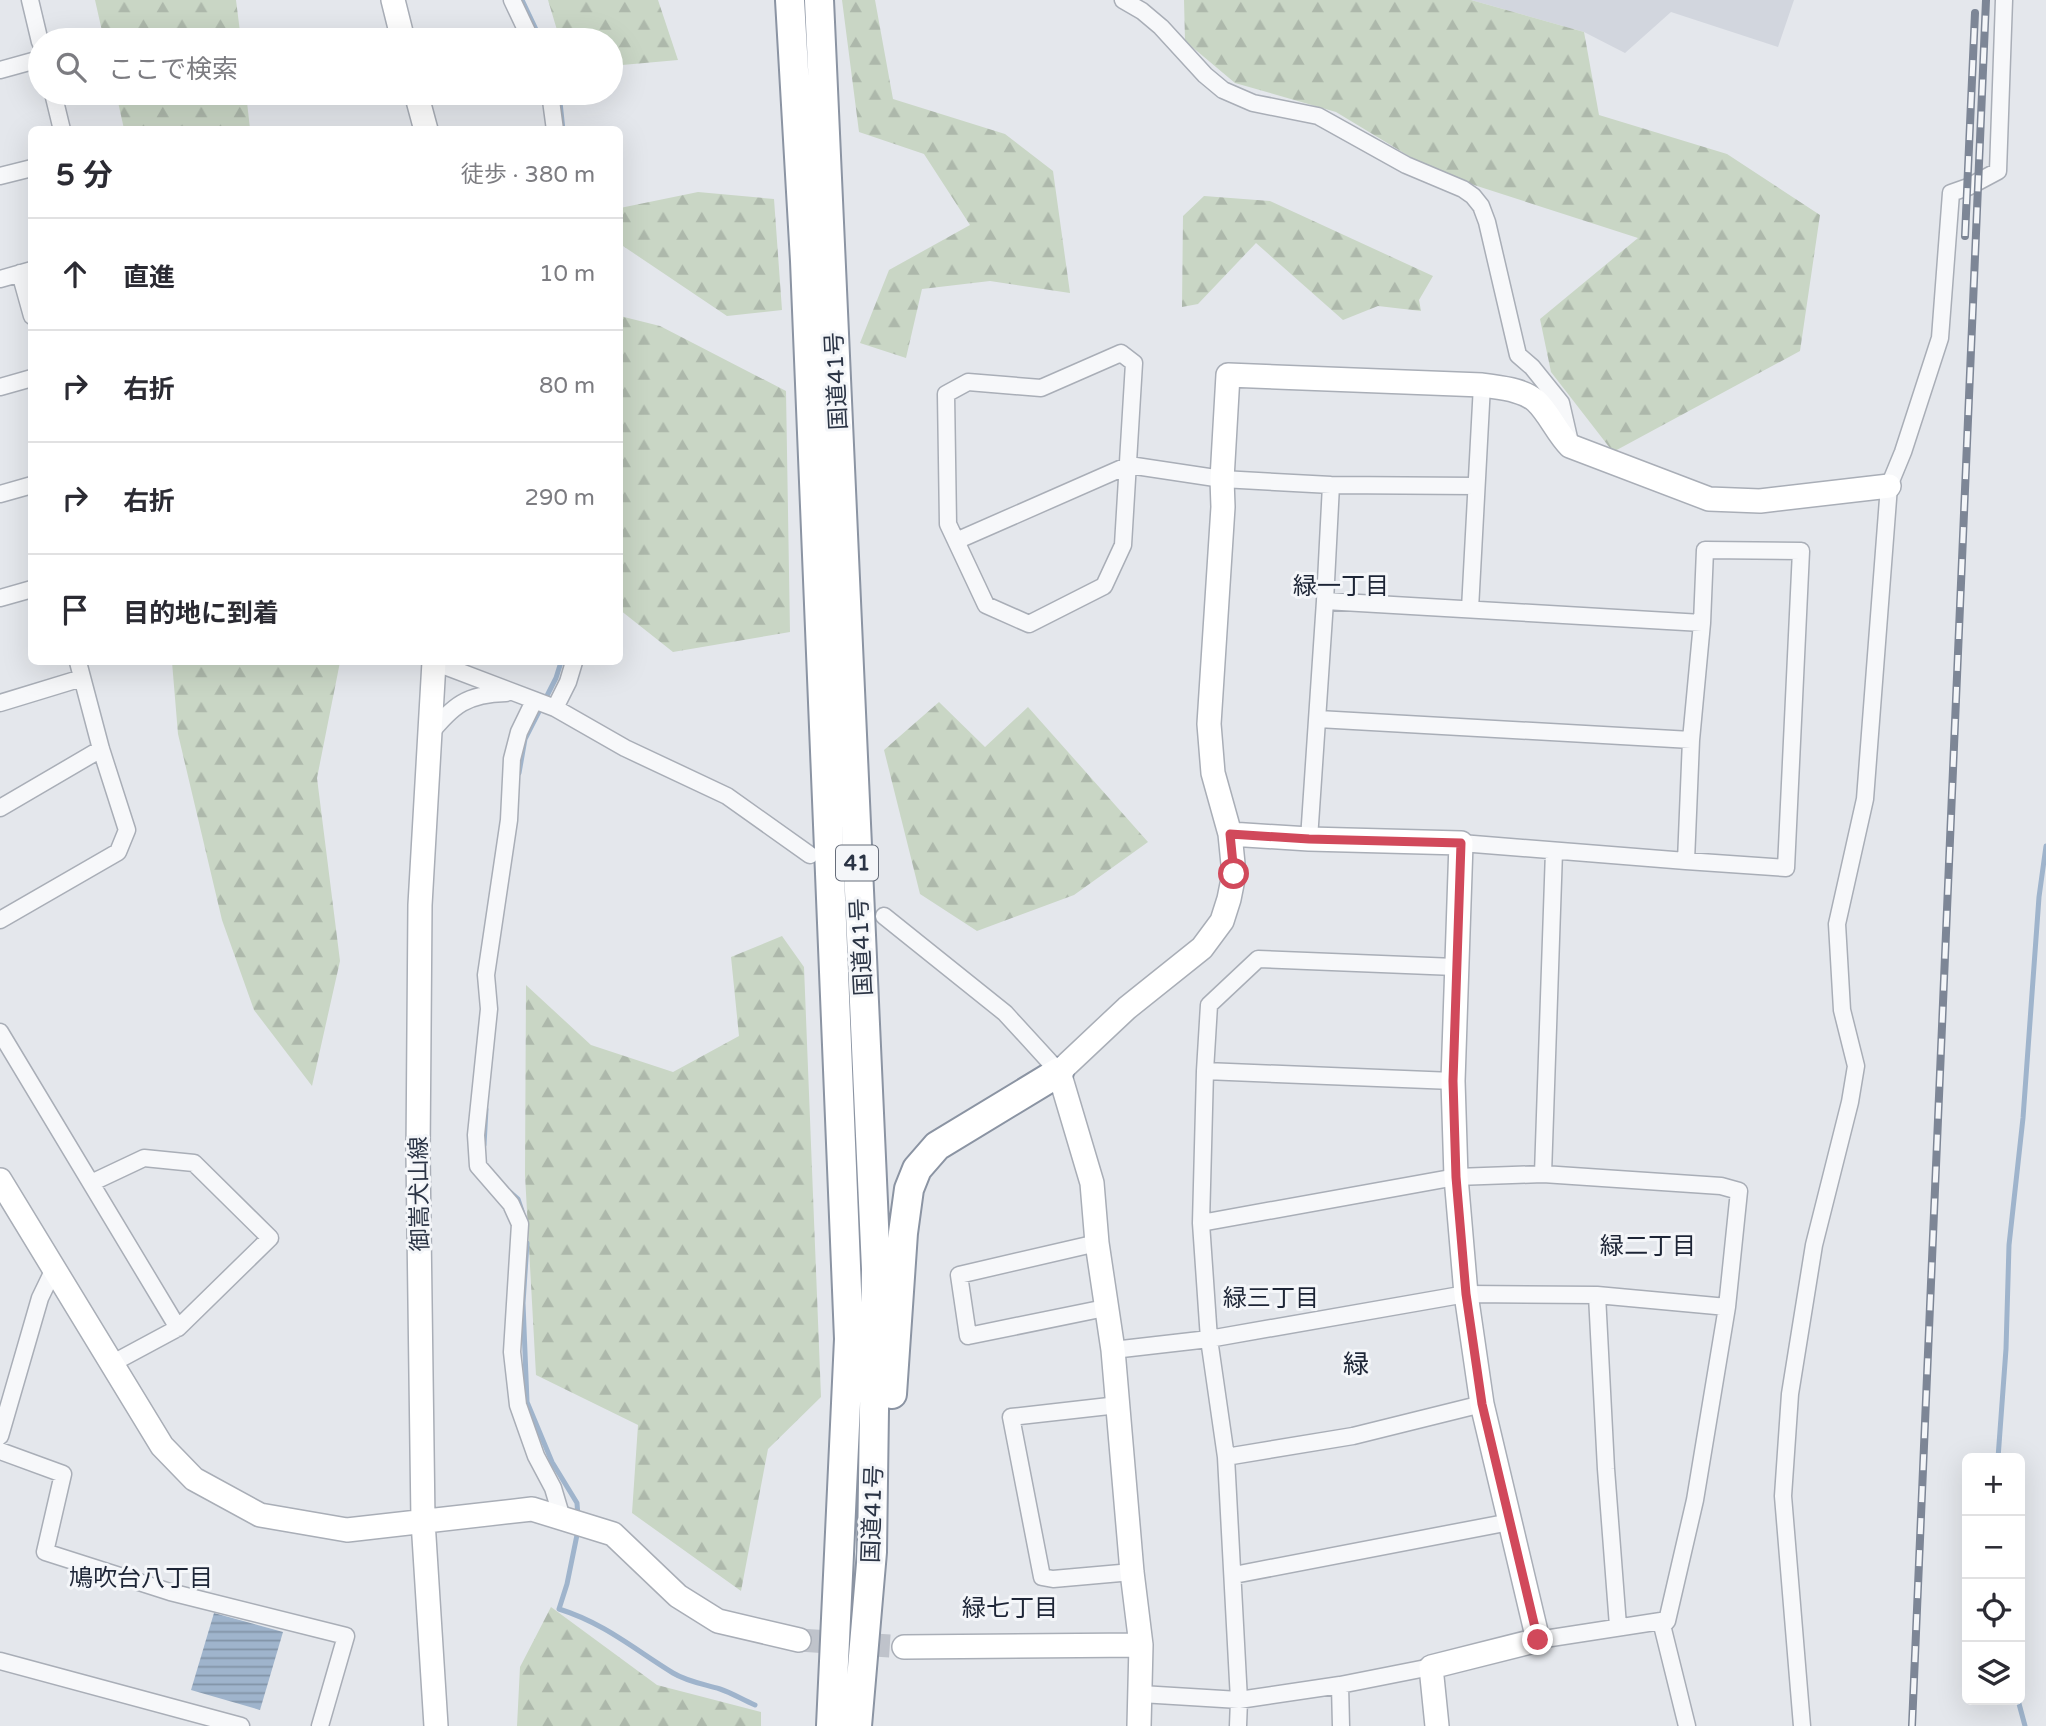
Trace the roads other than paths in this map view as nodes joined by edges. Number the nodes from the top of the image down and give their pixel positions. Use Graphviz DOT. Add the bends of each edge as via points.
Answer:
graph roads {
  1 [pos="30,0"];
  2 [pos="393,0"];
  3 [pos="512,0"];
  4 [pos="790,0"];
  5 [pos="1123,0"];
  6 [pos="2004,0"];
  7 [pos="819,4"];
  8 [pos="37,28"];
  9 [pos="400,28"];
  10 [pos="525,28"];
  11 [pos="28,62"];
  12 [pos="0,70"];
  13 [pos="56,105"];
  14 [pos="419,105"];
  15 [pos="552,105"];
  16 [pos="61,126"];
  17 [pos="425,126"];
  18 [pos="554,126"];
  19 [pos="28,169"];
  20 [pos="0,176"];
  21 [pos="26,272"];
  22 [pos="0,279"];
  23 [pos="28,379"];
  24 [pos="1482,385"];
  25 [pos="0,387"];
  26 [pos="1570,446"];
  27 [pos="1129,466"];
  28 [pos="1222,479"];
  29 [pos="1331,485"];
  30 [pos="28,486"];
  31 [pos="1476,486"];
  32 [pos="1889,486"];
  33 [pos="0,494"];
  34 [pos="956,541"];
  35 [pos="28,590"];
  36 [pos="0,598"];
  37 [pos="1325,601"];
  38 [pos="1470,609"];
  39 [pos="1702,623"];
  40 [pos="79,665"];
  41 [pos="433,665"];
  42 [pos="441,665"];
  43 [pos="573,665"];
  44 [pos="82,678"];
  45 [pos="512,692"];
  46 [pos="534,701"];
  47 [pos="0,703"];
  48 [pos="555,708"];
  49 [pos="1318,719"];
  50 [pos="429,735"];
  51 [pos="1690,740"];
  52 [pos="101,749"];
  53 [pos="0,808"];
  54 [pos="1230,834"];
  55 [pos="1309,839"];
  56 [pos="1461,843"];
  57 [pos="1554,851"];
  58 [pos="810,855"];
  59 [pos="1686,861"];
  60 [pos="884,916"];
  61 [pos="0,920"];
  62 [pos="1455,967"];
  63 [pos="0,1032"];
  64 [pos="1205,1071"];
  65 [pos="1059,1072"];
  66 [pos="1453,1081"];
  67 [pos="1543,1174"];
  68 [pos="1456,1177"];
  69 [pos="0,1180"];
  70 [pos="91,1183"];
  71 [pos="1201,1223"];
  72 [pos="1097,1242"];
  73 [pos="53,1271"];
  74 [pos="1466,1294"];
  75 [pos="1597,1295"];
  76 [pos="1727,1307"];
  77 [pos="1105,1308"];
  78 [pos="178,1328"];
  79 [pos="1209,1339"];
  80 [pos="1113,1349"];
  81 [pos="111,1364"];
  82 [pos="1482,1404"];
  83 [pos="1118,1405"];
  84 [pos="0,1436"];
  85 [pos="0,1451"];
  86 [pos="1226,1457"];
  87 [pos="562,1518"];
  88 [pos="423,1521"];
  89 [pos="1510,1522"];
  90 [pos="872,1552"];
  91 [pos="1132,1572"];
  92 [pos="1234,1575"];
  93 [pos="1618,1626"];
  94 [pos="1662,1627"];
  95 [pos="799,1640"];
  96 [pos="1538,1640"];
  97 [pos="1141,1645"];
  98 [pos="904,1647"];
  99 [pos="0,1661"];
  100 [pos="1431,1667"];
  101 [pos="1340,1685"];
  102 [pos="1141,1694"];
  103 [pos="1240,1700"];
  104 [pos="238,1726"];
  105 [pos="320,1726"];
  106 [pos="436,1726"];
  107 [pos="831,1726"];
  108 [pos="857,1726"];
  109 [pos="1139,1726"];
  110 [pos="1238,1726"];
  111 [pos="1341,1726"];
  112 [pos="1437,1726"];
  113 [pos="1687,1726"];
  114 [pos="1802,1726"];
  1 -- 8 [label="street"];
  2 -- 9 [label="street"];
  3 -- 10 [label="street"];
  4 -- 107 [label="highway, 国道41号 / 41" via="849,1339"];
  5 -- 26 [label="street" via="1161,27 1223,90 1253,103 1318,116 1473,196 1487,222 1518,355 1561,403"];
  6 -- 32 [label="street" via="1998,171 1951,193 1940,338"];
  7 -- 90 [label="highway, 国道41号 / 41" via="876,1269"];
  11 -- 12 [label="street"];
  13 -- 16 [label="street"];
  14 -- 17 [label="street"];
  15 -- 18 [label="street"];
  19 -- 20 [label="street"];
  21 -- 22 [label="street"];
  23 -- 25 [label="street"];
  24 -- 26 [label="street" via="1517,391 1536,401"];
  24 -- 28 [label="street" via="1228,375"];
  24 -- 31 [label="street"];
  26 -- 32 [label="street" via="1709,499 1760,501"];
  27 -- 28 [label="street"];
  27 -- 34 [label="street"];
  27 -- 34 [label="street" via="1124,545 1104,586 1029,624 986,605"];
  27 -- 34 [label="street" via="1134,363 1121,354 1041,388 968,382 946,394 948,524"];
  28 -- 29 [label="street"];
  28 -- 54 [label="street" via="1209,724 1213,773"];
  29 -- 31 [label="street"];
  29 -- 37 [label="street"];
  30 -- 33 [label="street"];
  31 -- 38 [label="street"];
  32 -- 114 [label="street" via="1865,799 1838,924 1842,1010 1856,1066 1814,1245 1790,1394 1783,1496"];
  35 -- 36 [label="street"];
  37 -- 38 [label="street"];
  37 -- 49 [label="street"];
  38 -- 39 [label="street"];
  39 -- 51 [label="street"];
  39 -- 59 [label="street" via="1705,550 1801,551 1787,869"];
  40 -- 44 [label="street"];
  41 -- 50 [label="street, 御嵩犬山線"];
  42 -- 45 [label="street"];
  43 -- 48 [label="street"];
  44 -- 47 [label="street"];
  44 -- 52 [label="street"];
  45 -- 46 [label="street"];
  45 -- 50 [label="street" via="482,693 467,700 446,713"];
  46 -- 48 [label="street"];
  46 -- 87 [label="street" via="512,759 509,820 486,975 489,1009 476,1135 478,1166 511,1204 520,1224 512,1352 518,1405"];
  48 -- 58 [label="street" via="625,748 727,796"];
  49 -- 51 [label="street"];
  49 -- 55 [label="street"];
  50 -- 88 [label="street, 御嵩犬山線" via="420,905 418,1116"];
  51 -- 59 [label="street"];
  52 -- 53 [label="street"];
  52 -- 61 [label="street" via="127,830 118,852"];
  54 -- 55 [label="street"];
  54 -- 65 [label="street" via="1234,874 1222,921 1202,948 1127,1008"];
  55 -- 56 [label="street"];
  56 -- 57 [label="street"];
  56 -- 62 [label="street"];
  57 -- 59 [label="street"];
  57 -- 67 [label="street"];
  60 -- 65 [label="street" via="1005,1013"];
  62 -- 64 [label="street" via="1258,959 1209,1005"];
  62 -- 66 [label="street"];
  63 -- 70 [label="street"];
  64 -- 66 [label="street"];
  64 -- 71 [label="street"];
  65 -- 72 [label="street" via="1092,1182"];
  65 -- 90 [label="highway" via="937,1146 917,1169 909,1189 889,1455"];
  66 -- 68 [label="street"];
  67 -- 68 [label="street"];
  67 -- 76 [label="street" via="1739,1191"];
  68 -- 71 [label="street"];
  68 -- 74 [label="street"];
  69 -- 73 [label="street"];
  70 -- 78 [label="street"];
  70 -- 78 [label="street" via="144,1158 194,1163 270,1238"];
  71 -- 79 [label="street"];
  72 -- 77 [label="street"];
  72 -- 77 [label="street" via="959,1275 968,1336"];
  73 -- 81 [label="street"];
  73 -- 84 [label="street" via="40,1298"];
  74 -- 75 [label="street"];
  74 -- 79 [label="street"];
  74 -- 82 [label="street"];
  75 -- 76 [label="street"];
  75 -- 93 [label="street"];
  76 -- 94 [label="street" via="1695,1500"];
  77 -- 80 [label="street"];
  78 -- 81 [label="street"];
  79 -- 80 [label="street"];
  79 -- 86 [label="street"];
  80 -- 83 [label="street"];
  81 -- 88 [label="street" via="162,1446 194,1479 260,1515 347,1530"];
  82 -- 86 [label="street" via="1353,1436"];
  82 -- 89 [label="street"];
  83 -- 91 [label="street"];
  83 -- 91 [label="street" via="1011,1417 1042,1577"];
  85 -- 105 [label="street" via="63,1474 45,1552 170,1592 346,1636"];
  86 -- 92 [label="street"];
  87 -- 88 [label="street" via="531,1509"];
  87 -- 95 [label="street" via="613,1534 678,1596 718,1621"];
  88 -- 106 [label="street, 御嵩犬山線"];
  89 -- 92 [label="street"];
  89 -- 96 [label="street"];
  90 -- 108 [label="highway, 国道41号 / 41"];
  91 -- 97 [label="street"];
  92 -- 103 [label="street"];
  93 -- 94 [label="street" via="1661,1621"];
  93 -- 96 [label="street"];
  94 -- 113 [label="street"];
  96 -- 100 [label="street"];
  97 -- 98 [label="street"];
  97 -- 102 [label="street"];
  99 -- 104 [label="street"];
  100 -- 101 [label="street"];
  100 -- 112 [label="street"];
  101 -- 103 [label="street"];
  101 -- 111 [label="street"];
  102 -- 103 [label="street"];
  102 -- 109 [label="street"];
  103 -- 110 [label="street"];
}
